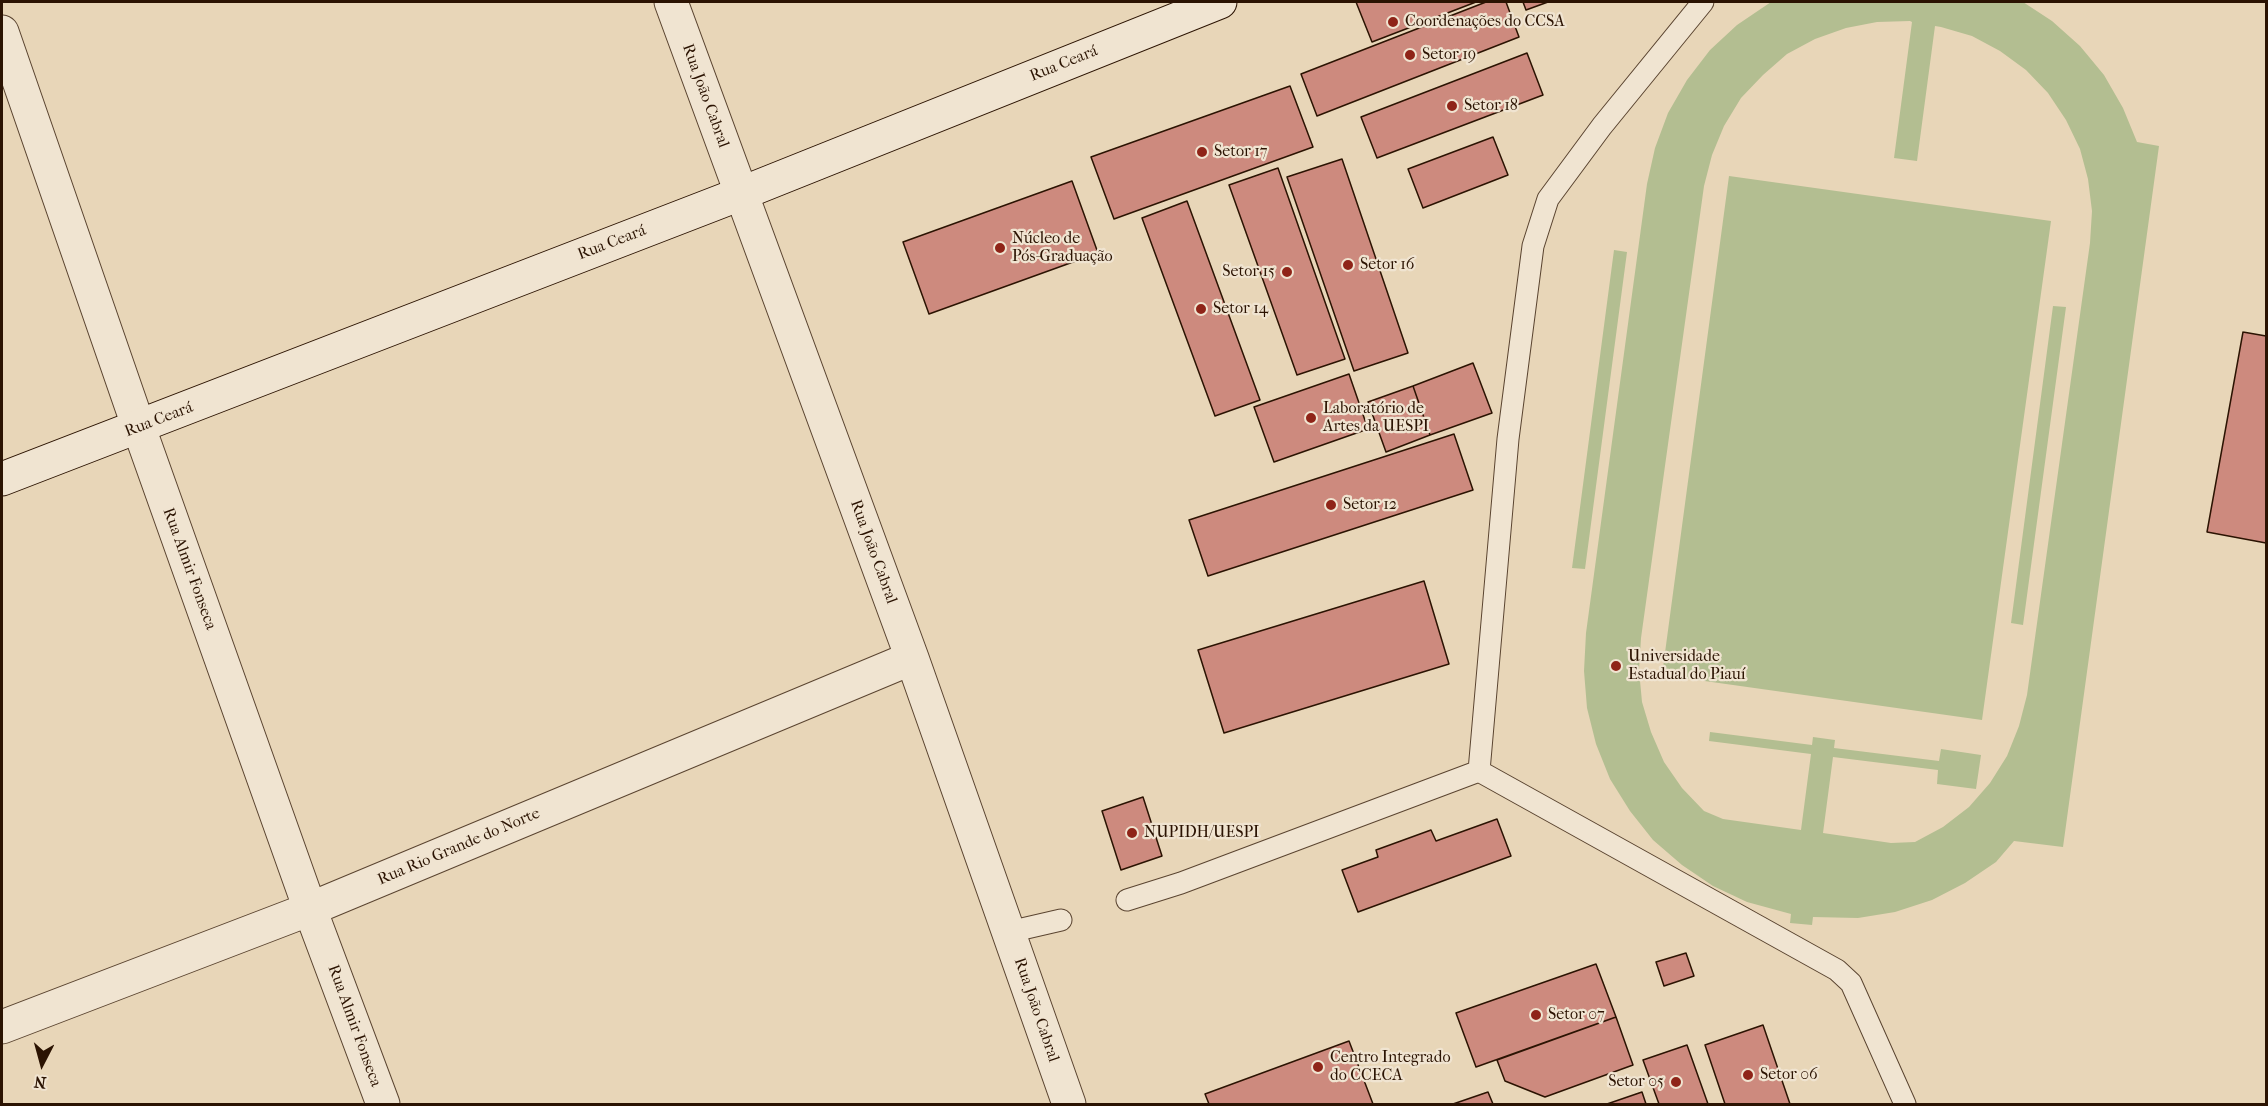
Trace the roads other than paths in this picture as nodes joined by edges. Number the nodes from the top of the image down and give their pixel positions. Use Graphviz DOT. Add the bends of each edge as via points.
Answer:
graph roads {
  1 [pos="671,2"];
  2 [pos="1703,2"];
  3 [pos="1211,3"];
  4 [pos="2,32"];
  5 [pos="740,194"];
  6 [pos="139,428"];
  7 [pos="2,479"];
  8 [pos="912,658"];
  9 [pos="1479,771"];
  10 [pos="1127,900"];
  11 [pos="310,909"];
  12 [pos="1061,920"];
  13 [pos="1009,932"];
  14 [pos="2,1027"];
  15 [pos="383,1104"];
  16 [pos="1069,1104"];
  17 [pos="1905,1104"];
  1 -- 5 [label="street, Rua João Cabral"];
  2 -- 9 [label="lane" via="1602,126 1548,200 1533,246 1508,439"];
  3 -- 5 [label="street, Rua Ceará"];
  4 -- 6 [label="street, Rua Almir Fonseca"];
  5 -- 6 [label="street, Rua Ceará"];
  5 -- 8 [label="street, Rua João Cabral"];
  6 -- 7 [label="street, Rua Ceará"];
  6 -- 11 [label="street, Rua Almir Fonseca"];
  8 -- 11 [label="street, Rua Rio Grande do Norte"];
  8 -- 13 [label="street, Rua João Cabral"];
  9 -- 10 [label="lane"];
  9 -- 17 [label="lane" via="1837,970 1851,982"];
  11 -- 14 [label="street, Rua Rio Grande do Norte"];
  11 -- 15 [label="street, Rua Almir Fonseca"];
  12 -- 13 [label="lane"];
  13 -- 16 [label="street, Rua João Cabral"];
}
